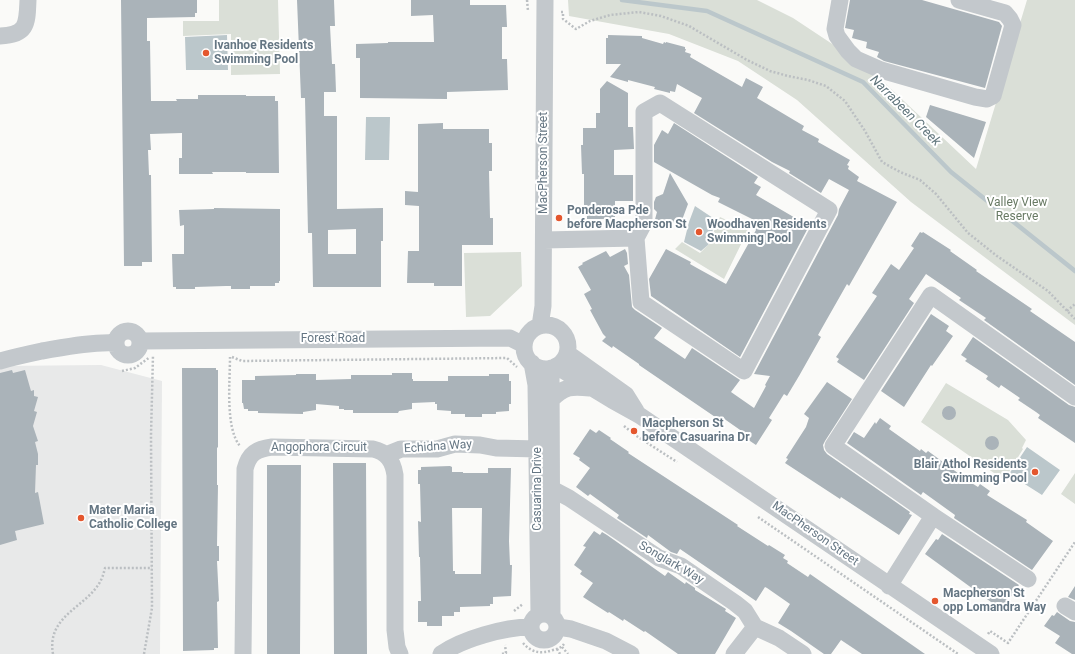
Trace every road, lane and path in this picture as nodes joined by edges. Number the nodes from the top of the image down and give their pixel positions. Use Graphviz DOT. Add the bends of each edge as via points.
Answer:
graph roads {
  1 [pos="28,0"];
  2 [pos="527,0"];
  3 [pos="545,0"];
  4 [pos="840,0"];
  5 [pos="960,0"];
  6 [pos="563,12"];
  7 [pos="528,13"];
  8 [pos="0,36"];
  9 [pos="636,238"];
  10 [pos="544,240"];
  11 [pos="1075,304"];
  12 [pos="1066,311"];
  13 [pos="1075,319"];
  14 [pos="540,326"];
  15 [pos="524,345"];
  16 [pos="567,353"];
  17 [pos="223,355"];
  18 [pos="230,357"];
  19 [pos="0,361"];
  20 [pos="527,367"];
  21 [pos="554,367"];
  22 [pos="122,370"];
  23 [pos="593,388"];
  24 [pos="1075,397"];
  25 [pos="551,400"];
  26 [pos="639,415"];
  27 [pos="622,425"];
  28 [pos="538,449"];
  29 [pos="386,455"];
  30 [pos="249,457"];
  31 [pos="681,465"];
  32 [pos="552,489"];
  33 [pos="754,514"];
  34 [pos="933,516"];
  35 [pos="1075,542"];
  36 [pos="152,568"];
  37 [pos="1028,579"];
  38 [pos="889,586"];
  39 [pos="525,603"];
  40 [pos="511,614"];
  41 [pos="540,625"];
  42 [pos="755,626"];
  43 [pos="990,632"];
  44 [pos="504,641"];
  45 [pos="568,641"];
  46 [pos="562,647"];
  47 [pos="557,649"];
  48 [pos="535,653"];
  49 [pos="53,654"];
  50 [pos="144,654"];
  51 [pos="243,654"];
  52 [pos="400,654"];
  53 [pos="440,654"];
  54 [pos="502,654"];
  55 [pos="560,654"];
  56 [pos="568,654"];
  57 [pos="631,654"];
  58 [pos="734,654"];
  59 [pos="802,654"];
  60 [pos="958,654"];
  61 [pos="991,654"];
  1 -- 8 [label="street" via="26,26 9,36"];
  2 -- 7 [label="path"];
  3 -- 10 [label="street, MacPherson Street"];
  4 -- 5 [label="street" via="835,29 837,36 856,59 881,70 987,99 993,96 1013,25 1005,13"];
  6 -- 12 [label="path" via="563,18 576,29 590,21 610,15 639,12 661,16 689,26 770,71 826,86 845,101 882,162 920,180 936,194 968,233 996,256 1048,291"];
  9 -- 9 [label="street" via="641,302 744,371 829,210 660,104 644,112 644,224"];
  9 -- 10 [label="street"];
  10 -- 14 [label="street, MacPherson Street" via="543,306"];
  11 -- 12 [label="path"];
  12 -- 13 [label="path"];
  14 -- 15 [label="street" via="529,333"];
  14 -- 16 [label="street" via="553,326 564,334 568,346"];
  15 -- 19 [label="street, Forest Road" via="510,338 140,341 134,332 124,331 116,338 115,343 99,342 59,348"];
  15 -- 20 [label="street"];
  16 -- 21 [label="street"];
  16 -- 26 [label="street, MacPherson Street" via="626,395"];
  17 -- 18 [label="path"];
  18 -- 20 [label="path" via="242,361 507,358"];
  18 -- 30 [label="path" via="232,432"];
  20 -- 21 [label="street"];
  20 -- 28 [label="street, Casuarina Drive" via="536,385"];
  21 -- 23 [label="street, MacPherson Street"];
  21 -- 25 [label="street, Casuarina Drive"];
  22 -- 36 [label="path" via="135,368 153,354"];
  23 -- 25 [label="street" via="566,388"];
  23 -- 26 [label="street, MacPherson Street"];
  24 -- 34 [label="street" via="931,294 833,446"];
  25 -- 32 [label="street, Casuarina Drive"];
  26 -- 38 [label="street, MacPherson Street"];
  27 -- 31 [label="path"];
  28 -- 29 [label="street, Echidna Way" via="455,444 438,448 401,449"];
  28 -- 41 [label="street, Casuarina Drive"];
  29 -- 30 [label="street, Angophora Circuit" via="373,449 272,447 256,451"];
  29 -- 52 [label="street" via="392,462 395,475 395,630"];
  30 -- 51 [label="street" via="245,469"];
  32 -- 41 [label="street, Casuarina Drive"];
  32 -- 42 [label="street, Songlark Way" via="659,558 681,566 735,603"];
  33 -- 60 [label="path"];
  34 -- 37 [label="street"];
  34 -- 38 [label="street"];
  35 -- 43 [label="path" via="1008,643"];
  36 -- 49 [label="path" via="105,568 101,580 92,591 60,621 54,633"];
  36 -- 50 [label="path" via="152,608"];
  38 -- 61 [label="street, MacPherson Street"];
  39 -- 40 [label="path"];
  41 -- 48 [label="path" via="528,648"];
  41 -- 53 [label="street" via="485,634"];
  41 -- 57 [label="street" via="571,629 606,641"];
  42 -- 58 [label="street"];
  42 -- 59 [label="street"];
  44 -- 54 [label="path" via="506,653"];
  45 -- 46 [label="path"];
  46 -- 47 [label="path"];
  46 -- 56 [label="path"];
  47 -- 48 [label="path"];
  47 -- 55 [label="path"];
}
